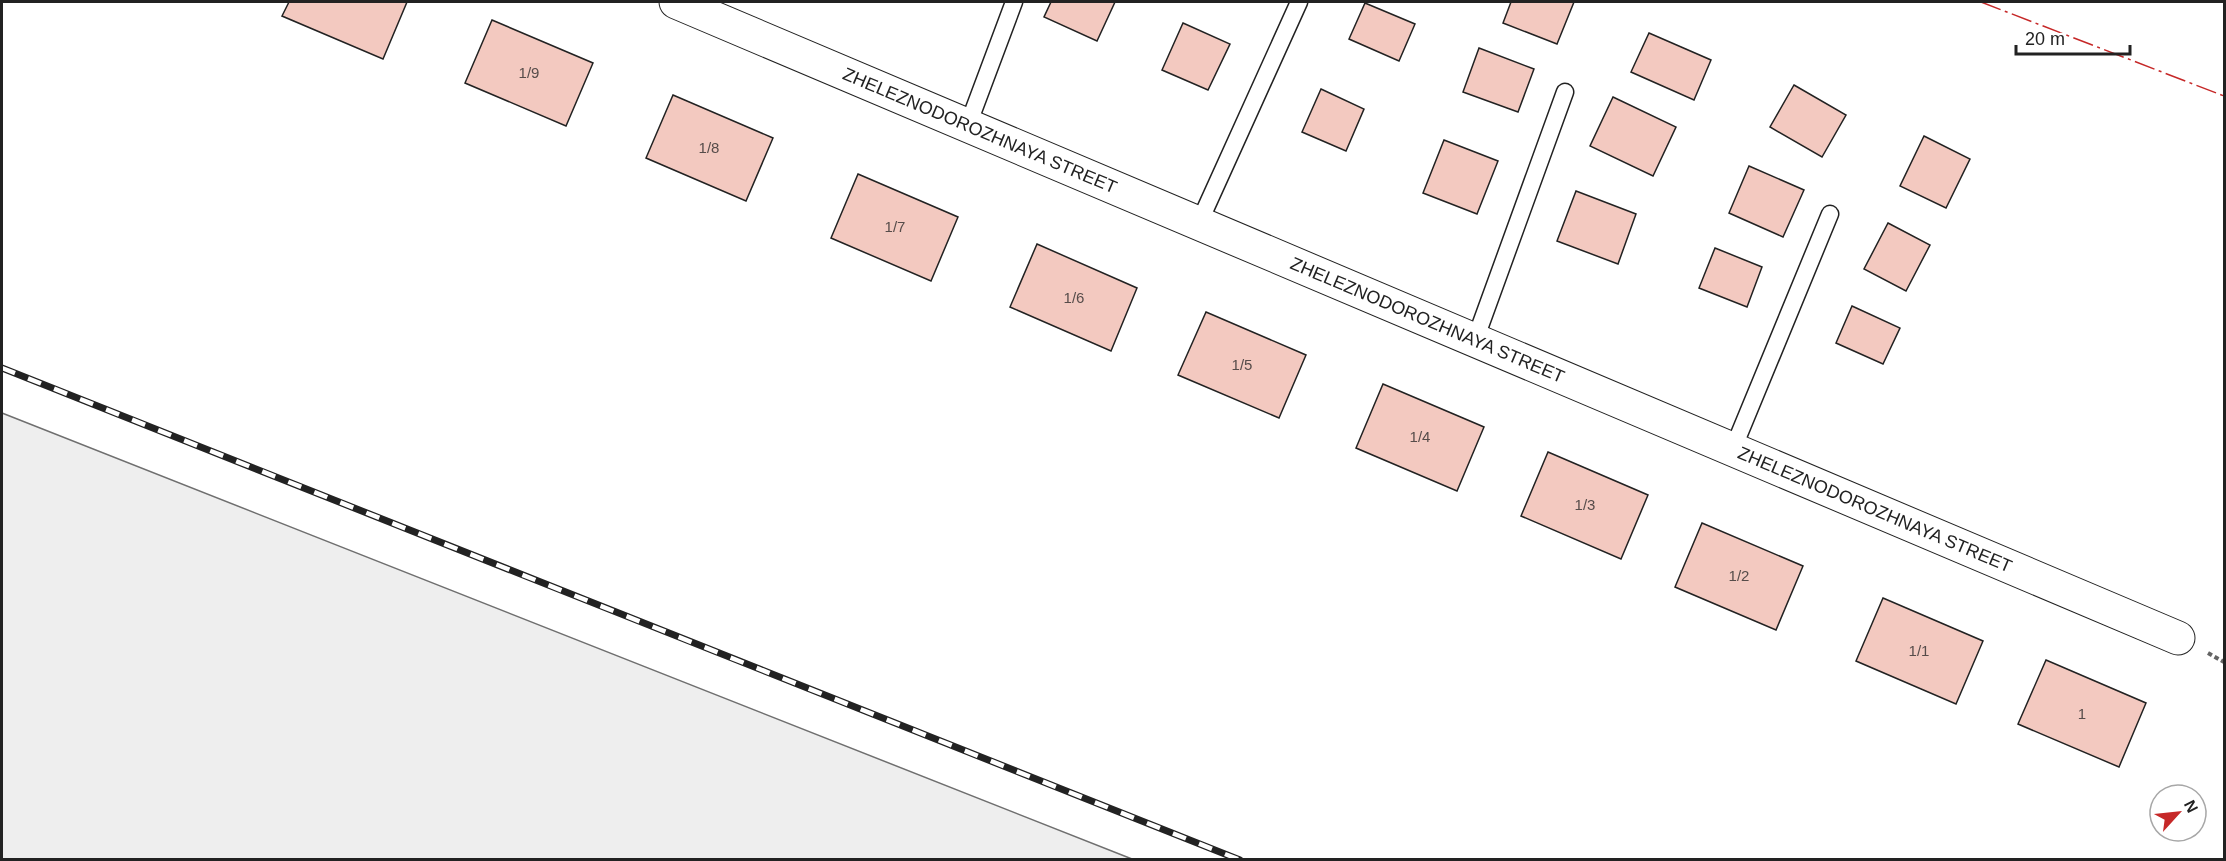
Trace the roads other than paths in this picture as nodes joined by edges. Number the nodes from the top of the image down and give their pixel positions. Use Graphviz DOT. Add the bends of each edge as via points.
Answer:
graph roads {
  1 [pos="676,2"];
  2 [pos="1014,2"];
  3 [pos="1299,2"];
  4 [pos="1565,92"];
  5 [pos="968,125"];
  6 [pos="1830,214"];
  7 [pos="1199,223"];
  8 [pos="1475,340"];
  9 [pos="1733,449"];
  10 [pos="2178,638"];
  1 -- 5 [label="street, ZHELEZNODOROZHNAYA STREET"];
  2 -- 5 [label="lane"];
  3 -- 7 [label="lane"];
  4 -- 8 [label="lane"];
  5 -- 7 [label="street, ZHELEZNODOROZHNAYA STREET"];
  6 -- 9 [label="lane"];
  7 -- 8 [label="street, ZHELEZNODOROZHNAYA STREET"];
  8 -- 9 [label="street, ZHELEZNODOROZHNAYA STREET"];
  9 -- 10 [label="street, ZHELEZNODOROZHNAYA STREET"];
}
